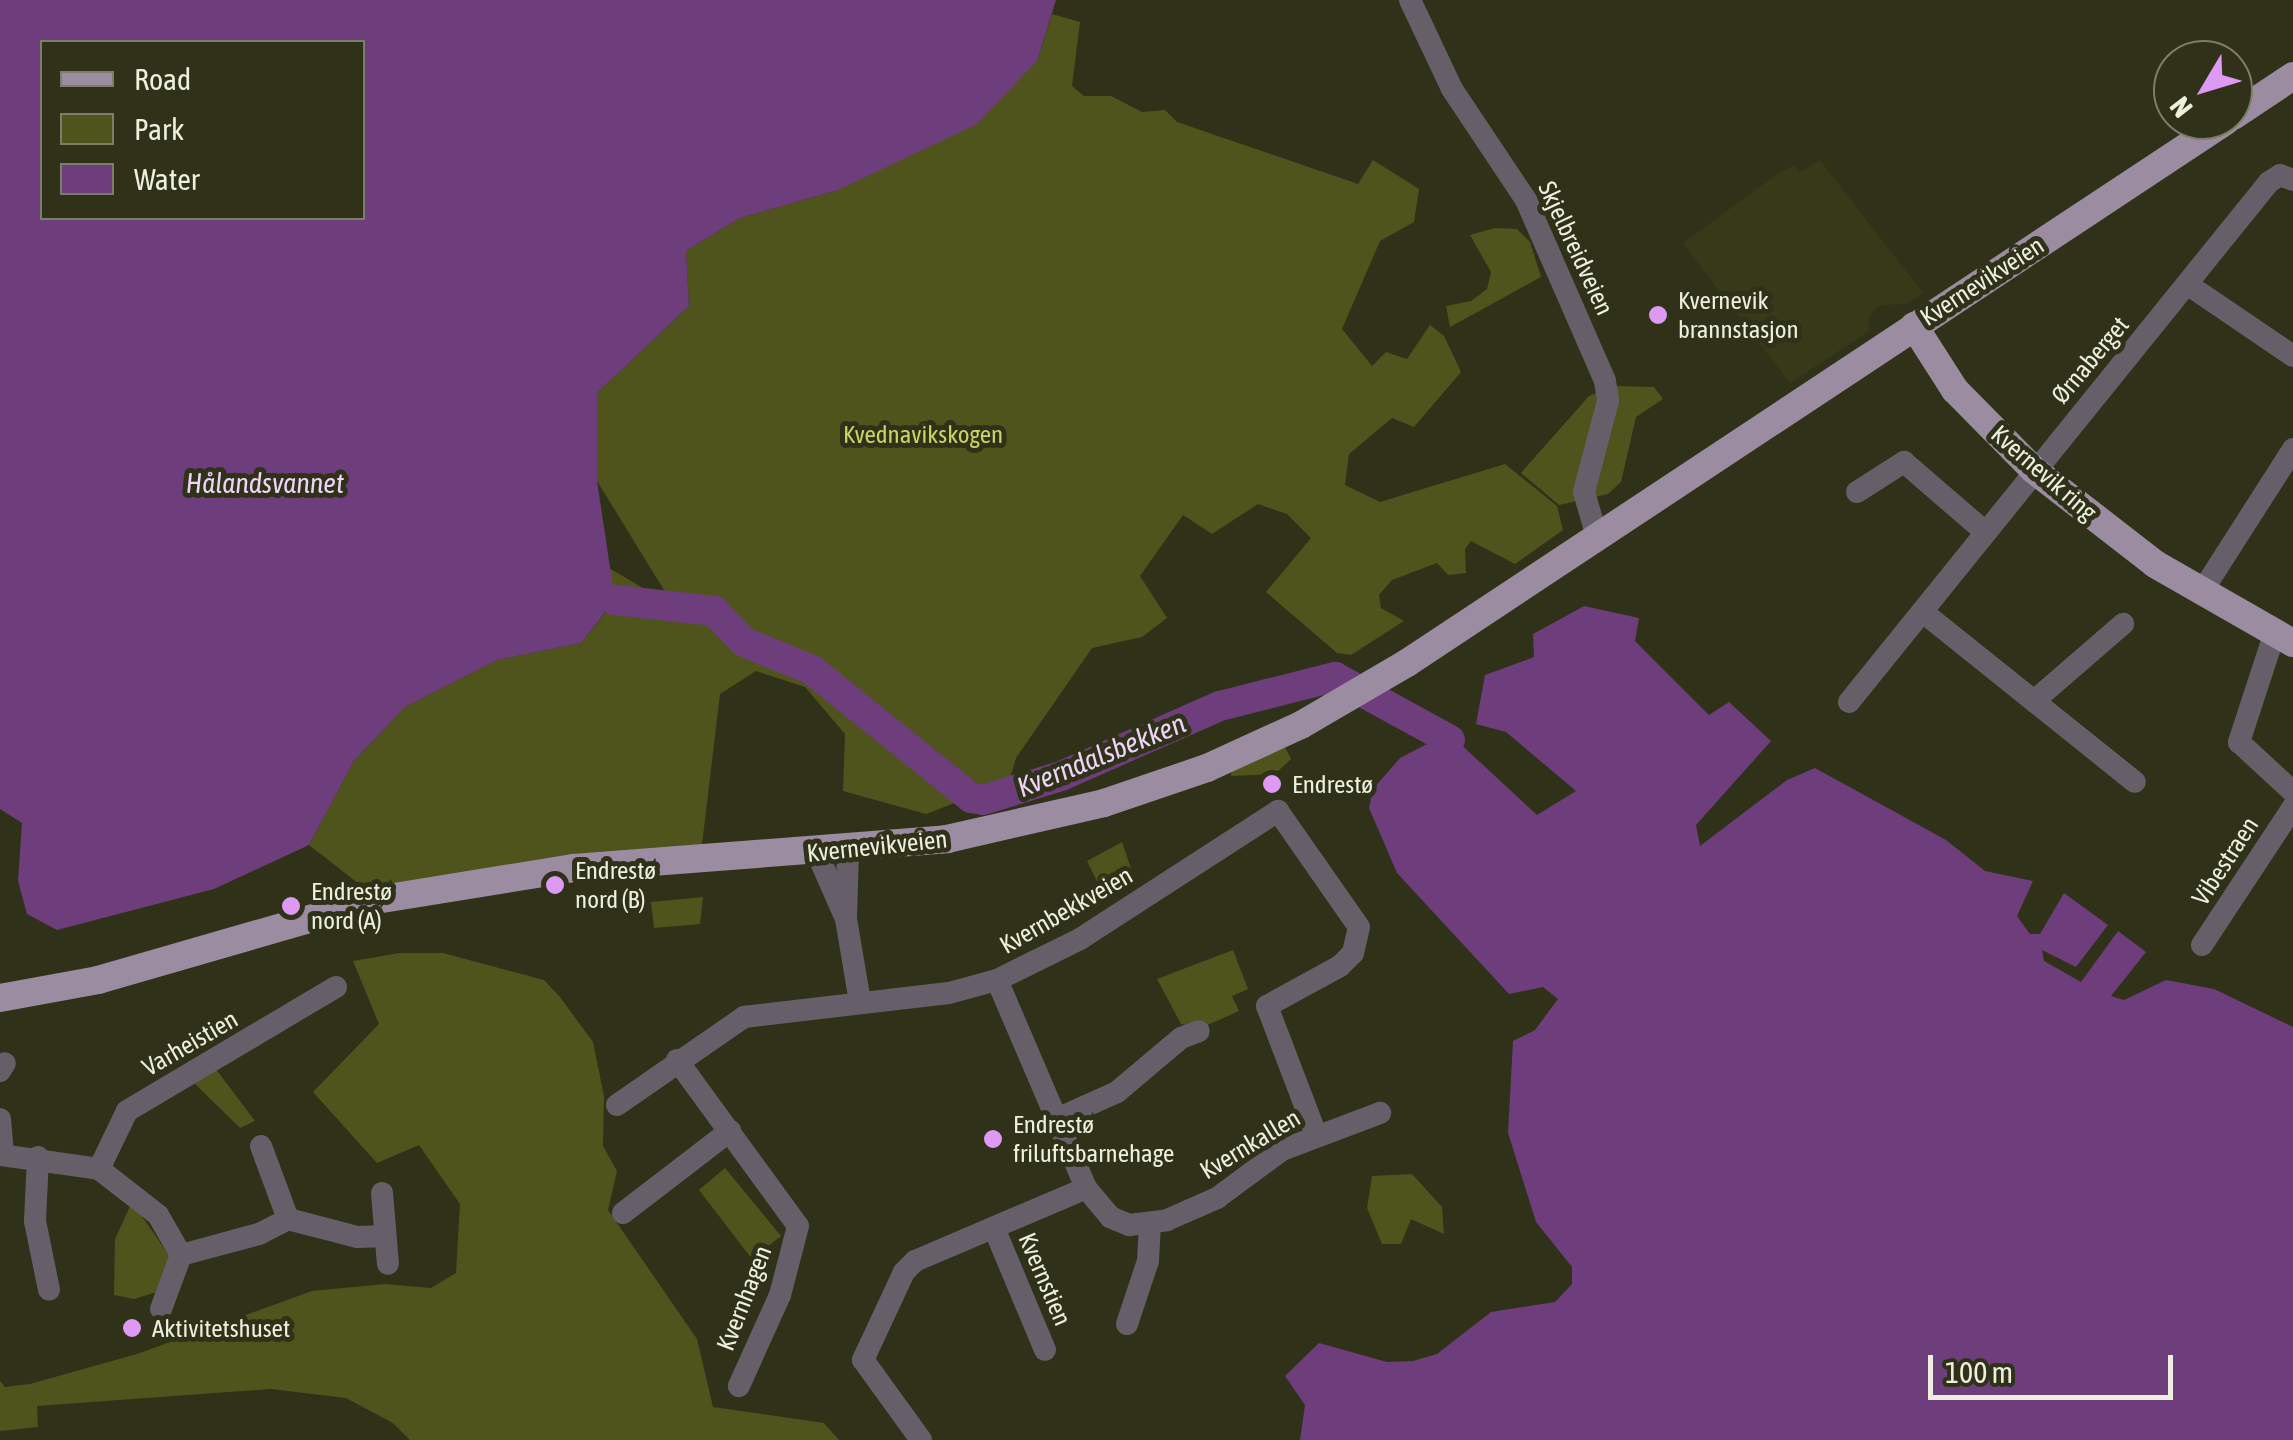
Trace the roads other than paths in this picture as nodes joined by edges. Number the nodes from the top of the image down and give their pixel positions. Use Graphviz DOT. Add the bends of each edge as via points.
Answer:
graph roads {
  1 [pos="1410,0"];
  2 [pos="2293,76"];
  3 [pos="2253,103"];
  4 [pos="2196,140"];
  5 [pos="2293,180"];
  6 [pos="2187,284"];
  7 [pos="1914,326"];
  8 [pos="2293,356"];
  9 [pos="2293,448"];
  10 [pos="2034,470"];
  11 [pos="1857,492"];
  12 [pos="1985,532"];
  13 [pos="1596,538"];
  14 [pos="2201,593"];
  15 [pos="1924,613"];
  16 [pos="2123,624"];
  17 [pos="2284,639"];
  18 [pos="2034,701"];
  19 [pos="1849,702"];
  20 [pos="2135,782"];
  21 [pos="2293,792"];
  22 [pos="2293,806"];
  23 [pos="848,851"];
  24 [pos="818,854"];
  25 [pos="846,920"];
  26 [pos="2202,944"];
  27 [pos="98,980"];
  28 [pos="997,980"];
  29 [pos="336,988"];
  30 [pos="0,998"];
  31 [pos="860,1002"];
  32 [pos="0,1013"];
  33 [pos="1199,1031"];
  34 [pos="677,1060"];
  35 [pos="617,1105"];
  36 [pos="1380,1113"];
  37 [pos="1059,1118"];
  38 [pos="0,1119"];
  39 [pos="730,1131"];
  40 [pos="1316,1134"];
  41 [pos="260,1146"];
  42 [pos="2,1155"];
  43 [pos="38,1157"];
  44 [pos="98,1169"];
  45 [pos="1086,1188"];
  46 [pos="382,1192"];
  47 [pos="623,1213"];
  48 [pos="288,1219"];
  49 [pos="1150,1227"];
  50 [pos="994,1228"];
  51 [pos="381,1236"];
  52 [pos="181,1254"];
  53 [pos="388,1264"];
  54 [pos="49,1290"];
  55 [pos="161,1309"];
  56 [pos="1126,1324"];
  57 [pos="1045,1350"];
  58 [pos="739,1386"];
  59 [pos="922,1440"];
  1 -- 13 [label="street, Skjelbreidveien" via="1452,89 1526,200 1606,381 1608,401 1584,492"];
  2 -- 3 [label="main road"];
  4 -- 7 [label="main road, Kvernevikveien"];
  5 -- 6 [label="street, Ørnaberget" via="2276,176"];
  6 -- 8 [label="street"];
  6 -- 10 [label="street, Ørnaberget"];
  7 -- 10 [label="main road, Kvernevik ring" via="1956,390"];
  7 -- 13 [label="main road, Kvernevikveien"];
  9 -- 14 [label="street"];
  10 -- 12 [label="street, Ørnaberget"];
  10 -- 14 [label="main road, Kvernevik ring"];
  11 -- 12 [label="street" via="1904,462"];
  12 -- 15 [label="street, Ørnaberget"];
  13 -- 23 [label="main road, Kvernevikveien" via="1357,695 1207,768 1003,829"];
  14 -- 17 [label="main road, Kvernevik ring"];
  15 -- 18 [label="street"];
  15 -- 19 [label="street, Ørnaberget"];
  16 -- 18 [label="street"];
  17 -- 21 [label="street" via="2239,742"];
  18 -- 20 [label="street"];
  22 -- 26 [label="street, Vibestraen"];
  23 -- 24 [label="main road, Kvernevikveien"];
  23 -- 25 [label="street"];
  24 -- 25 [label="street"];
  24 -- 27 [label="main road, Kvernevikveien" via="514,875 320,914"];
  25 -- 31 [label="street"];
  27 -- 30 [label="main road, Kvernevikveien"];
  27 -- 32 [label="main road, Kvernevikveien"];
  28 -- 31 [label="street, Kvernbekkveien" via="950,993"];
  28 -- 37 [label="street"];
  28 -- 40 [label="street, Kvernbekkveien" via="1080,938 1278,811 1358,926 1353,952 1340,966 1267,1006"];
  29 -- 44 [label="street, Varheistien" via="127,1111"];
  31 -- 34 [label="street, Kvernbekkveien" via="744,1017"];
  33 -- 37 [label="street" via="1181,1038 1117,1092"];
  34 -- 35 [label="street, Kvernbekkveien"];
  34 -- 39 [label="street, Kvernhagen"];
  36 -- 40 [label="street, Kvernkallen"];
  37 -- 45 [label="street"];
  38 -- 42 [label="street"];
  39 -- 47 [label="street"];
  39 -- 58 [label="street, Kvernhagen" via="798,1226 780,1295"];
  40 -- 49 [label="street, Kvernkallen" via="1217,1198"];
  41 -- 48 [label="street"];
  42 -- 43 [label="street"];
  43 -- 44 [label="street"];
  43 -- 54 [label="street" via="35,1221"];
  44 -- 52 [label="street" via="158,1214"];
  45 -- 49 [label="street" via="1110,1217"];
  45 -- 50 [label="street, Kvernstien"];
  46 -- 51 [label="street"];
  48 -- 51 [label="street" via="357,1237"];
  48 -- 52 [label="street" via="230,1244"];
  49 -- 56 [label="street" via="1148,1260"];
  50 -- 57 [label="street, Kvernstien"];
  50 -- 59 [label="street, Kvernstien" via="915,1261 863,1360"];
  51 -- 53 [label="street"];
  52 -- 55 [label="street"];
}
